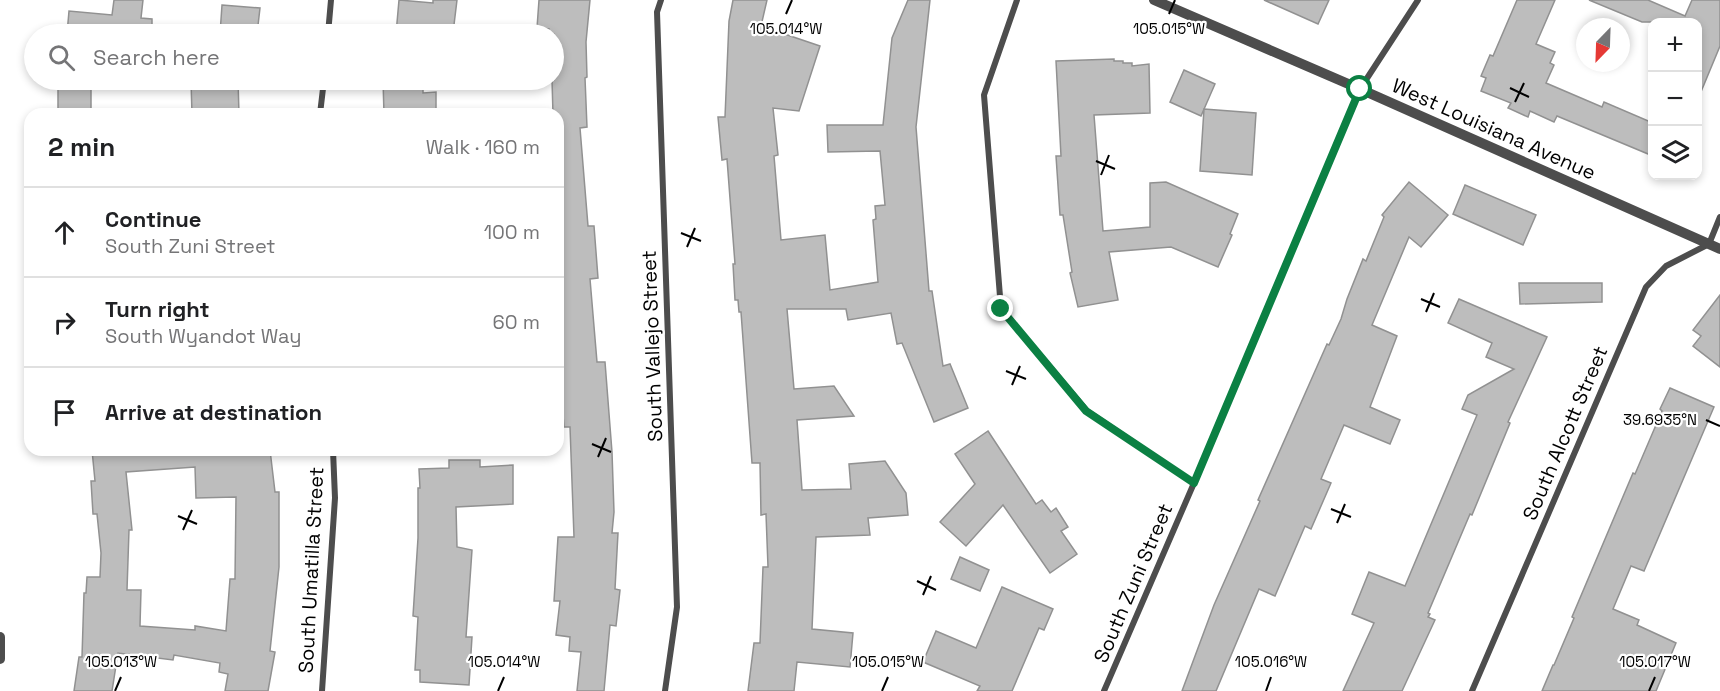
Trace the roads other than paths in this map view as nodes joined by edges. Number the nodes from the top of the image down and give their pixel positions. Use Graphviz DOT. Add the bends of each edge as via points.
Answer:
graph roads {
  1 [pos="331,0"];
  2 [pos="661,0"];
  3 [pos="1017,0"];
  4 [pos="1154,0"];
  5 [pos="1418,0"];
  6 [pos="329,24"];
  7 [pos="1360,89"];
  8 [pos="323,90"];
  9 [pos="321,108"];
  10 [pos="1720,217"];
  11 [pos="1709,244"];
  12 [pos="1720,249"];
  13 [pos="333,456"];
  14 [pos="1194,483"];
  15 [pos="0,637"];
  16 [pos="0,659"];
  17 [pos="322,691"];
  18 [pos="665,691"];
  19 [pos="1104,691"];
  20 [pos="1472,691"];
  1 -- 6 [label="street"];
  2 -- 18 [label="street, South Vallejo Street" via="657,12 677,607"];
  3 -- 14 [label="street" via="984,95 1001,309 1086,411"];
  4 -- 7 [label="street, West Louisiana Avenue"];
  5 -- 7 [label="street, South Zuni Street"];
  7 -- 11 [label="street, West Louisiana Avenue"];
  7 -- 14 [label="street, South Zuni Street"];
  8 -- 9 [label="street"];
  10 -- 11 [label="street"];
  11 -- 12 [label="street, West Louisiana Avenue"];
  11 -- 20 [label="street, South Alcott Street" via="1666,266 1646,287"];
  13 -- 17 [label="street, South Umatilla Street" via="335,498"];
  14 -- 19 [label="street, South Zuni Street"];
  15 -- 16 [label="street"];
}
